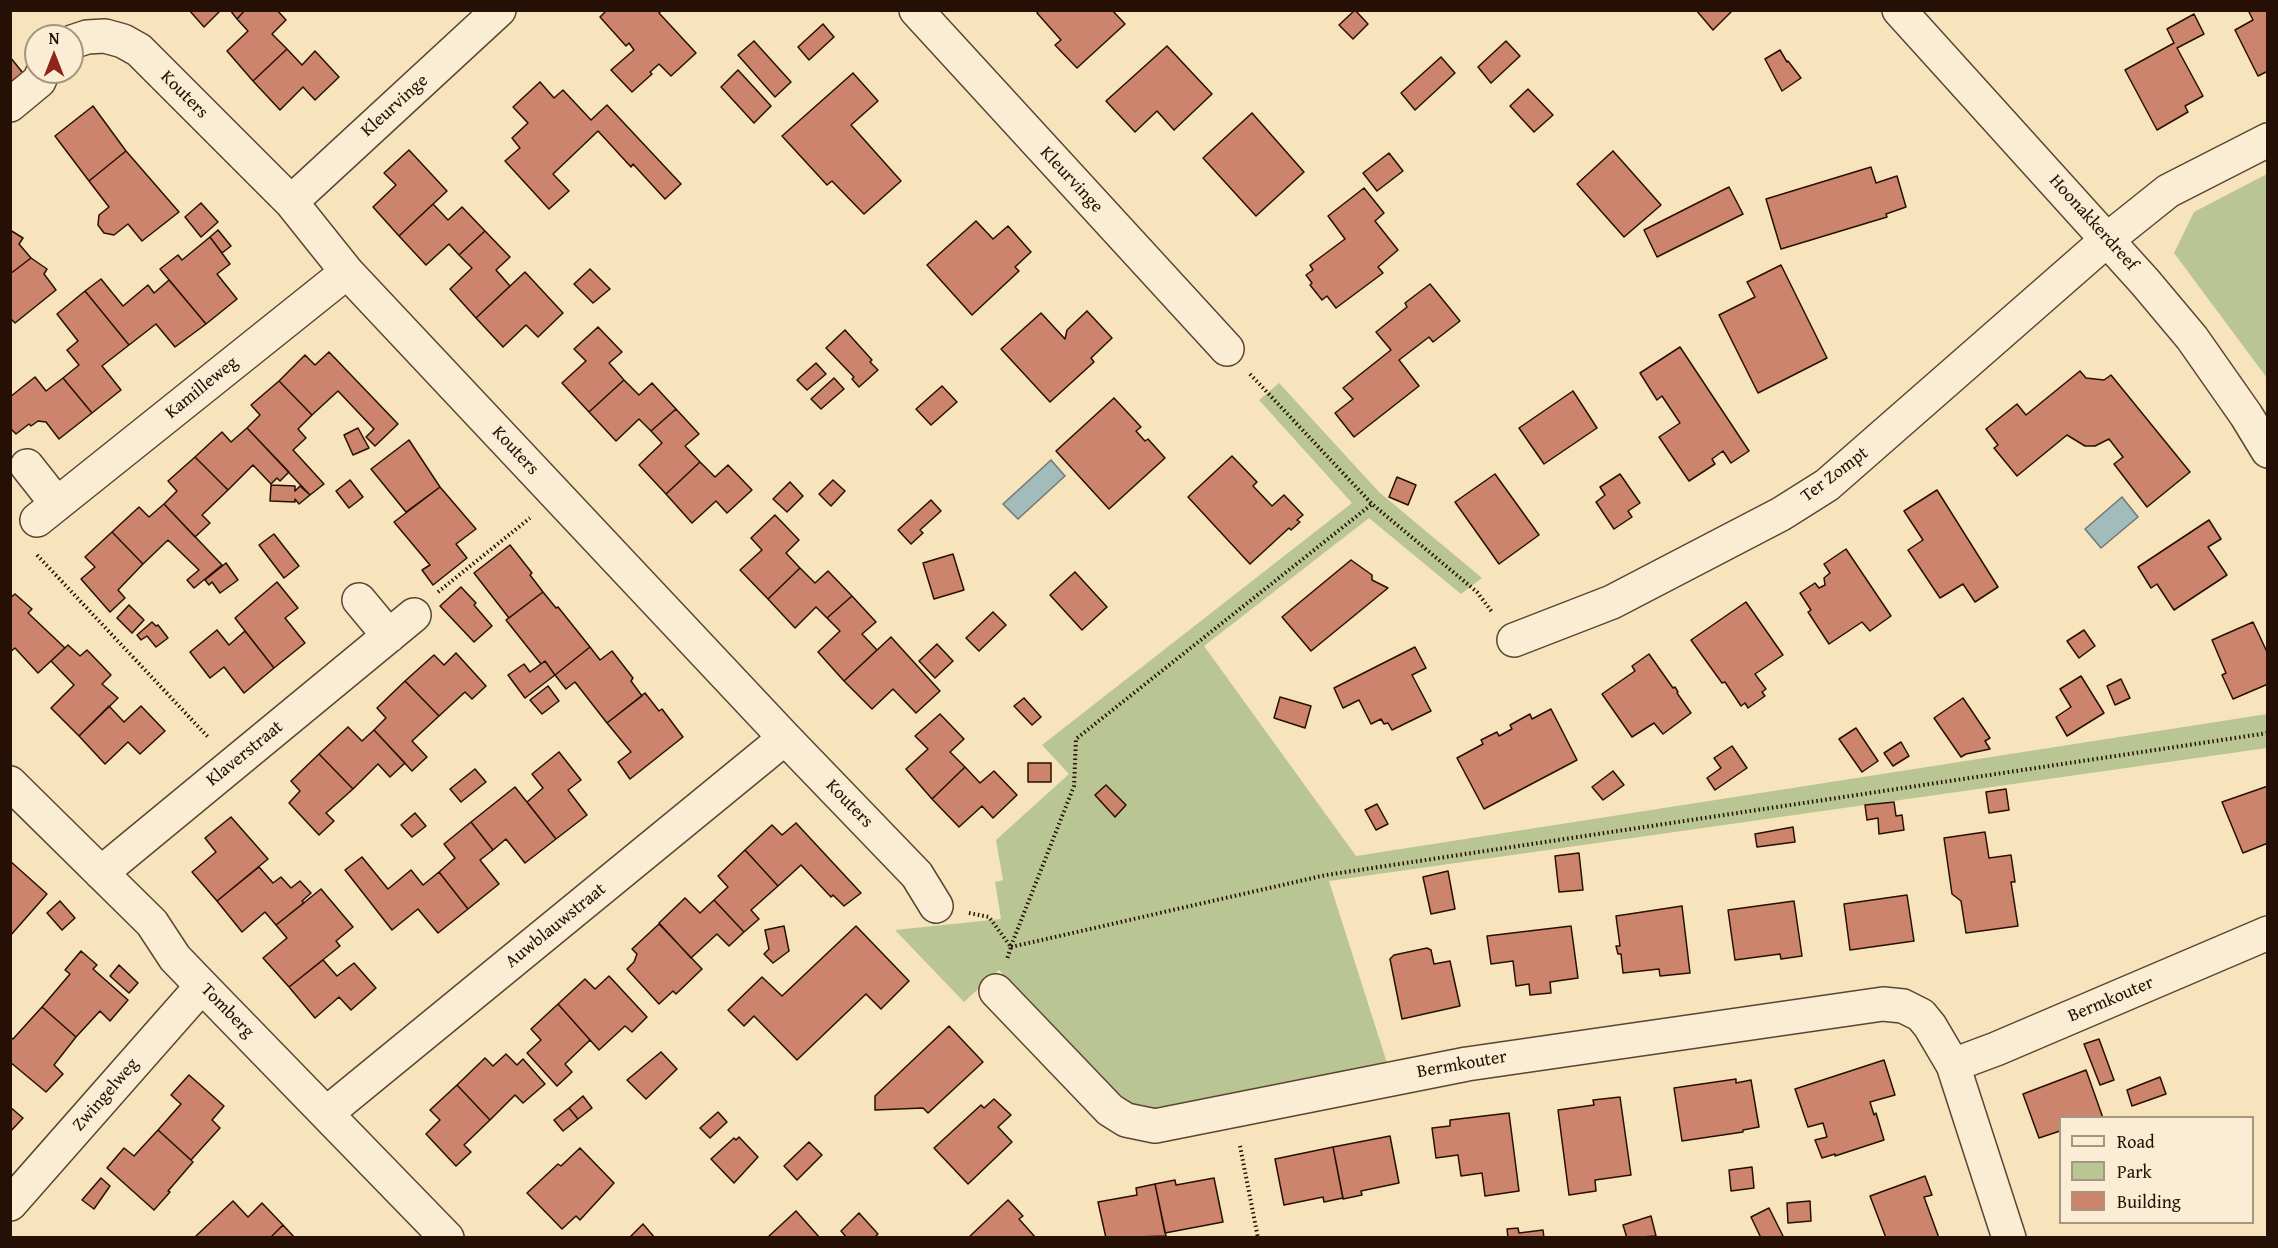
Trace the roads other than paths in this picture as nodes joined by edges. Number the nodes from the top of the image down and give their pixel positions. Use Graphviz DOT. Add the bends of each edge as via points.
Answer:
graph roads {
  1 [pos="500,10"];
  2 [pos="916,10"];
  3 [pos="1899,10"];
  4 [pos="84,38"];
  5 [pos="35,84"];
  6 [pos="10,105"];
  7 [pos="2268,140"];
  8 [pos="291,202"];
  9 [pos="2108,239"];
  10 [pos="347,272"];
  11 [pos="1227,349"];
  12 [pos="2268,451"];
  13 [pos="27,466"];
  14 [pos="359,600"];
  15 [pos="414,615"];
  16 [pos="389,636"];
  17 [pos="1514,640"];
  18 [pos="785,738"];
  19 [pos="10,783"];
  20 [pos="101,873"];
  21 [pos="936,906"];
  22 [pos="2268,933"];
  23 [pos="202,986"];
  24 [pos="996,991"];
  25 [pos="1953,1065"];
  26 [pos="327,1113"];
  27 [pos="10,1204"];
  28 [pos="447,1238"];
  29 [pos="2009,1238"];
  1 -- 8 [label="street, Kleurvinge"];
  2 -- 11 [label="street, Kleurvinge"];
  3 -- 9 [label="street, Hoonakkerdreef"];
  4 -- 8 [label="street, Kouters" via="105,36 139,50"];
  5 -- 6 [label="street"];
  7 -- 9 [label="street, Ter Zompt" via="2168,191"];
  8 -- 10 [label="street, Kouters"];
  9 -- 12 [label="street, Hoonakkerdreef" via="2192,338"];
  9 -- 17 [label="street, Ter Zompt" via="1827,485 1781,514 1612,602"];
  10 -- 13 [label="street, Kamilleweg" via="47,512"];
  10 -- 18 [label="street, Kouters"];
  14 -- 16 [label="street"];
  15 -- 16 [label="street, Klaverstraat"];
  16 -- 20 [label="street, Klaverstraat"];
  18 -- 21 [label="street, Kouters" via="917,875"];
  18 -- 26 [label="street, Auwblauwstraat"];
  19 -- 20 [label="street, Tomberg"];
  20 -- 23 [label="street, Tomberg" via="152,923 175,958"];
  22 -- 25 [label="street, Bermkouter"];
  23 -- 26 [label="street, Tomberg"];
  23 -- 27 [label="street, Zwingelweg"];
  24 -- 25 [label="street, Bermkouter" via="1110,1110 1120,1117 1155,1126 1477,1062 1883,1004 1903,1006 1921,1015"];
  25 -- 29 [label="street, Bermkouter"];
  26 -- 28 [label="street, Tomberg"];
}
